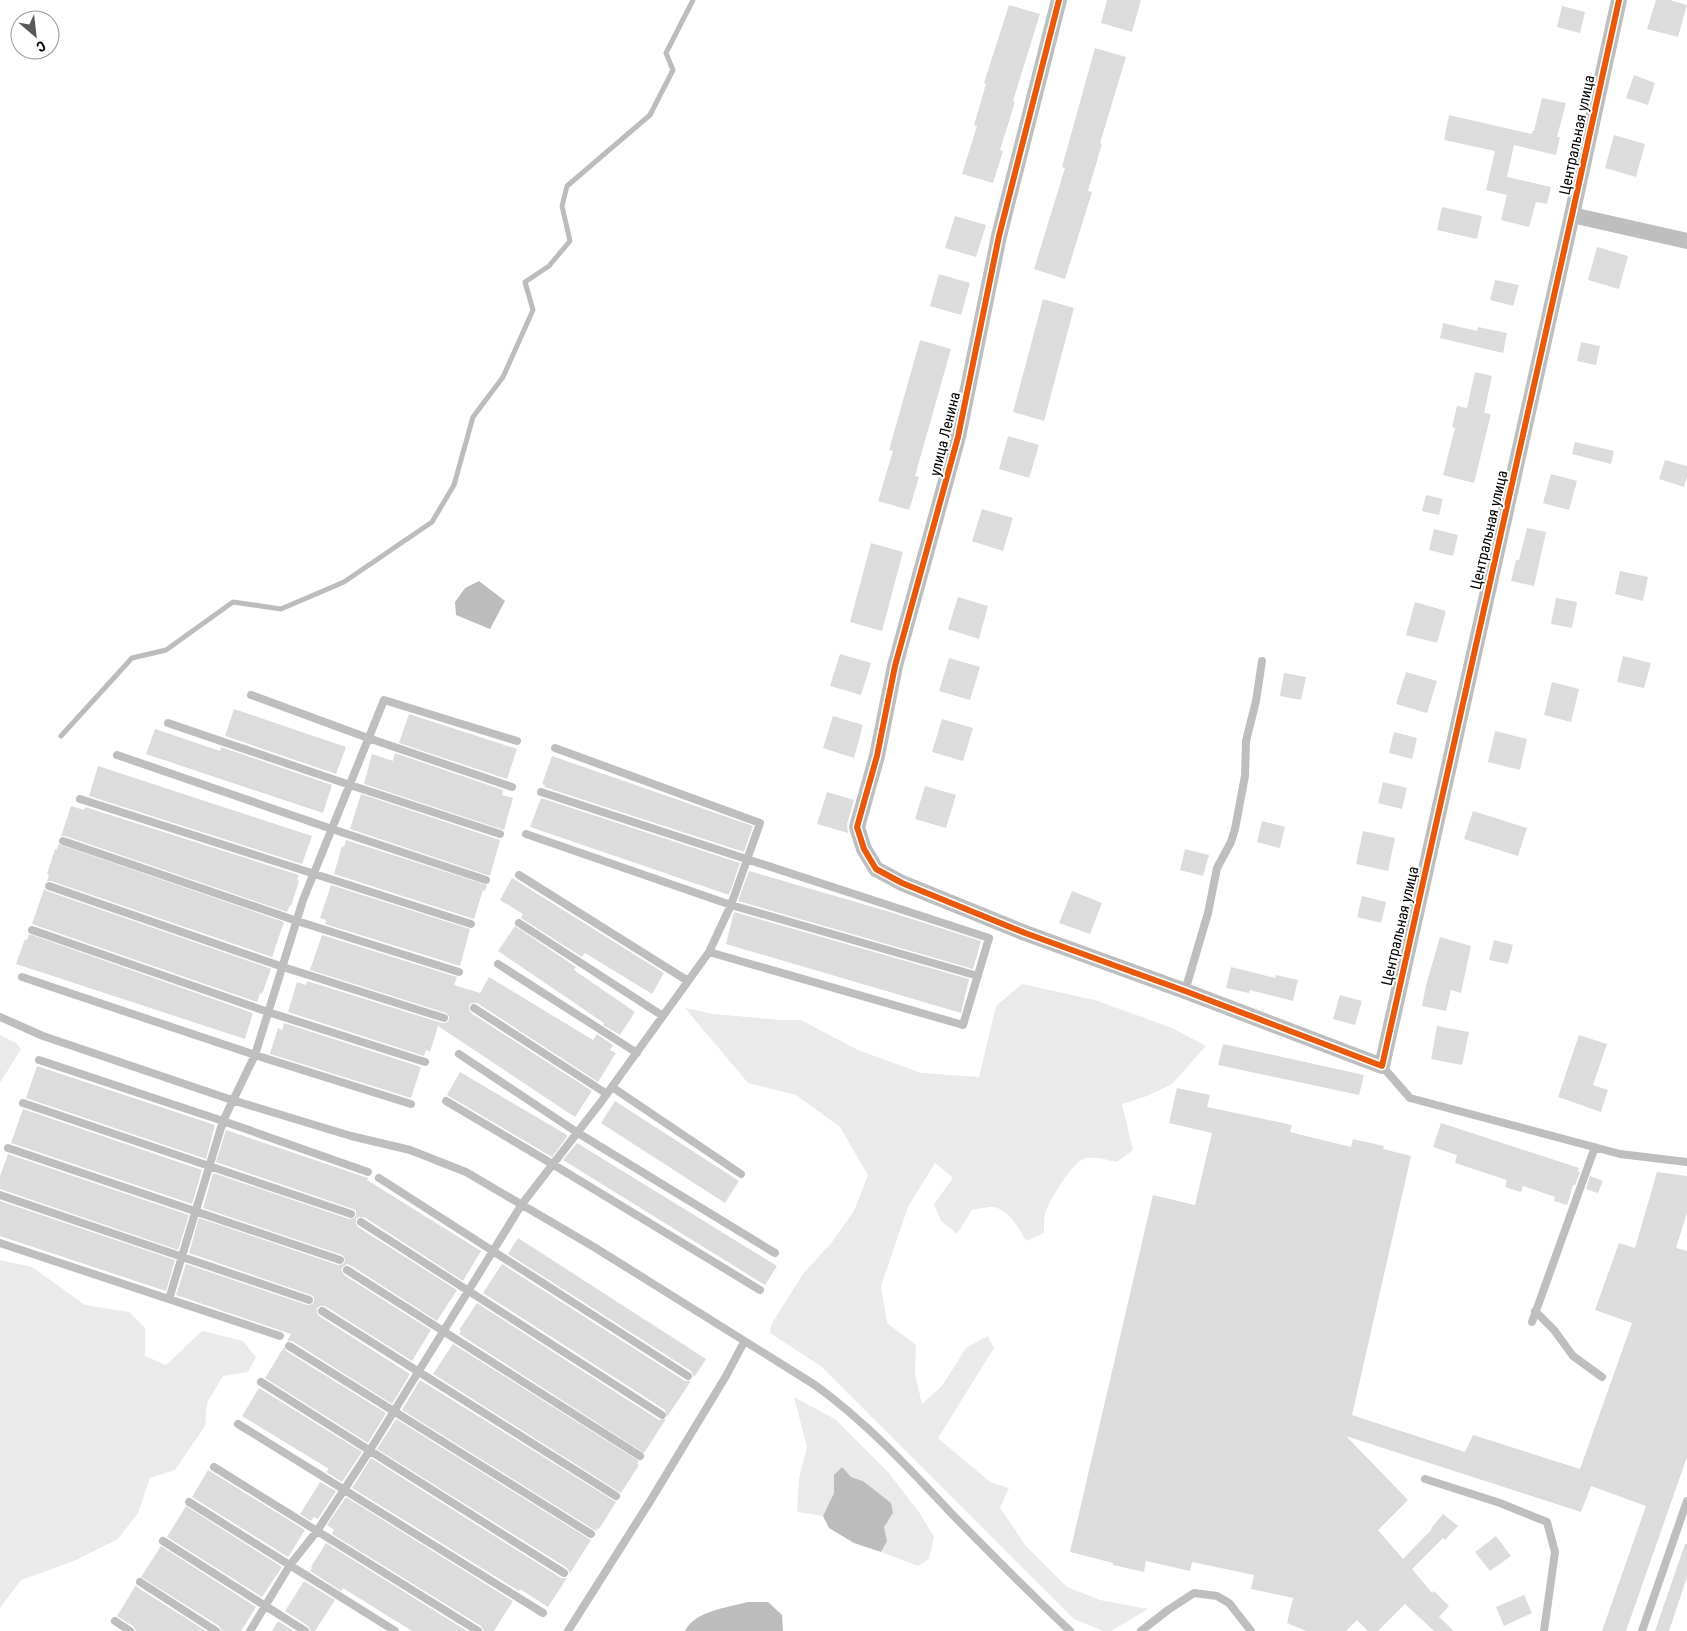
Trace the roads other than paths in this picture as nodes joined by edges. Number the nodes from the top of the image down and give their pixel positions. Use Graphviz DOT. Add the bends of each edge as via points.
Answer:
graph roads {
  1 [pos="1059,0"];
  2 [pos="1619,0"];
  3 [pos="1572,215"];
  4 [pos="1687,241"];
  5 [pos="1262,660"];
  6 [pos="251,695"];
  7 [pos="168,723"];
  8 [pos="368,738"];
  9 [pos="517,741"];
  10 [pos="555,748"];
  11 [pos="117,755"];
  12 [pos="350,785"];
  13 [pos="512,787"];
  14 [pos="541,792"];
  15 [pos="80,799"];
  16 [pos="332,829"];
  17 [pos="500,834"];
  18 [pos="526,834"];
  19 [pos="63,841"];
  20 [pos="748,859"];
  21 [pos="519,874"];
  22 [pos="313,875"];
  23 [pos="486,880"];
  24 [pos="49,886"];
  25 [pos="731,905"];
  26 [pos="297,921"];
  27 [pos="518,923"];
  28 [pos="471,924"];
  29 [pos="32,930"];
  30 [pos="708,952"];
  31 [pos="498,964"];
  32 [pos="283,966"];
  33 [pos="459,972"];
  34 [pos="978,976"];
  35 [pos="22,977"];
  36 [pos="688,981"];
  37 [pos="1185,991"];
  38 [pos="474,1008"];
  39 [pos="268,1012"];
  40 [pos="663,1016"];
  41 [pos="0,1017"];
  42 [pos="444,1018"];
  43 [pos="637,1052"];
  44 [pos="460,1054"];
  45 [pos="255,1055"];
  46 [pos="39,1060"];
  47 [pos="425,1062"];
  48 [pos="1382,1066"];
  49 [pos="609,1091"];
  50 [pos="232,1100"];
  51 [pos="446,1101"];
  52 [pos="23,1103"];
  53 [pos="411,1104"];
  54 [pos="223,1121"];
  55 [pos="578,1133"];
  56 [pos="8,1148"];
  57 [pos="1595,1148"];
  58 [pos="1687,1162"];
  59 [pos="208,1165"];
  60 [pos="554,1165"];
  61 [pos="368,1172"];
  62 [pos="741,1174"];
  63 [pos="379,1178"];
  64 [pos="0,1195"];
  65 [pos="522,1204"];
  66 [pos="196,1211"];
  67 [pos="351,1214"];
  68 [pos="361,1222"];
  69 [pos="0,1243"];
  70 [pos="493,1251"];
  71 [pos="775,1253"];
  72 [pos="181,1258"];
  73 [pos="340,1260"];
  74 [pos="347,1270"];
  75 [pos="760,1290"];
  76 [pos="469,1291"];
  77 [pos="169,1300"];
  78 [pos="309,1300"];
  79 [pos="322,1311"];
  80 [pos="1535,1311"];
  81 [pos="1532,1322"];
  82 [pos="443,1331"];
  83 [pos="280,1336"];
  84 [pos="744,1342"];
  85 [pos="289,1346"];
  86 [pos="418,1371"];
  87 [pos="688,1376"];
  88 [pos="1602,1377"];
  89 [pos="261,1382"];
  90 [pos="394,1411"];
  91 [pos="662,1415"];
  92 [pos="238,1424"];
  93 [pos="370,1450"];
  94 [pos="640,1456"];
  95 [pos="214,1467"];
  96 [pos="1425,1479"];
  97 [pos="344,1490"];
  98 [pos="616,1496"];
  99 [pos="1687,1501"];
  100 [pos="189,1502"];
  101 [pos="317,1531"];
  102 [pos="591,1534"];
  103 [pos="163,1541"];
  104 [pos="290,1565"];
  105 [pos="564,1574"];
  106 [pos="140,1582"];
  107 [pos="266,1606"];
  108 [pos="543,1613"];
  109 [pos="114,1621"];
  110 [pos="130,1631"];
  111 [pos="216,1631"];
  112 [pos="250,1631"];
  113 [pos="305,1631"];
  114 [pos="395,1631"];
  115 [pos="478,1631"];
  116 [pos="568,1631"];
  117 [pos="1070,1631"];
  118 [pos="1141,1631"];
  119 [pos="1251,1631"];
  120 [pos="1544,1631"];
  121 [pos="1642,1631"];
  1 -- 37 [label="street, улица Ленина" via="999,236 958,437 896,666 858,827 864,849 876,869 1025,934"];
  2 -- 3 [label="street, Центральная улица"];
  3 -- 4 [label="street"];
  3 -- 48 [label="street, Центральная улица"];
  5 -- 37 [label="lane" via="1246,741 1245,776 1235,829 1217,868 1208,913"];
  6 -- 8 [label="lane"];
  7 -- 12 [label="lane"];
  8 -- 9 [label="lane" via="384,700"];
  8 -- 12 [label="lane"];
  8 -- 13 [label="lane"];
  10 -- 20 [label="lane" via="760,822"];
  11 -- 16 [label="lane"];
  12 -- 16 [label="lane"];
  12 -- 17 [label="lane"];
  14 -- 20 [label="lane"];
  15 -- 22 [label="lane"];
  16 -- 22 [label="lane"];
  16 -- 23 [label="lane"];
  18 -- 25 [label="lane"];
  19 -- 26 [label="lane"];
  20 -- 25 [label="lane"];
  20 -- 34 [label="lane" via="989,938"];
  21 -- 36 [label="lane"];
  22 -- 26 [label="lane"];
  22 -- 28 [label="lane"];
  24 -- 32 [label="lane"];
  25 -- 30 [label="lane"];
  25 -- 34 [label="lane"];
  26 -- 32 [label="lane"];
  26 -- 33 [label="lane"];
  27 -- 40 [label="lane"];
  29 -- 39 [label="lane"];
  30 -- 34 [label="lane" via="963,1025"];
  30 -- 36 [label="lane"];
  31 -- 43 [label="lane"];
  32 -- 39 [label="lane"];
  32 -- 42 [label="lane"];
  35 -- 45 [label="lane"];
  36 -- 40 [label="lane"];
  37 -- 48 [label="street"];
  38 -- 49 [label="lane"];
  39 -- 45 [label="lane"];
  39 -- 47 [label="lane"];
  40 -- 43 [label="lane"];
  41 -- 50 [label="lane" via="43,1036"];
  43 -- 49 [label="lane"];
  44 -- 55 [label="lane"];
  45 -- 50 [label="lane"];
  45 -- 53 [label="lane"];
  46 -- 54 [label="lane"];
  48 -- 57 [label="lane" via="1410,1098"];
  49 -- 55 [label="lane"];
  49 -- 62 [label="lane"];
  50 -- 54 [label="lane"];
  50 -- 65 [label="lane" via="410,1150 466,1172"];
  51 -- 60 [label="lane"];
  52 -- 59 [label="lane"];
  54 -- 59 [label="lane"];
  54 -- 61 [label="lane"];
  55 -- 60 [label="lane"];
  55 -- 71 [label="lane"];
  56 -- 66 [label="lane"];
  57 -- 58 [label="lane"];
  57 -- 80 [label="lane"];
  59 -- 66 [label="lane"];
  59 -- 67 [label="lane"];
  60 -- 65 [label="lane"];
  60 -- 75 [label="lane"];
  63 -- 70 [label="lane"];
  64 -- 72 [label="lane"];
  65 -- 70 [label="lane"];
  65 -- 84 [label="lane"];
  66 -- 72 [label="lane"];
  66 -- 73 [label="lane"];
  68 -- 76 [label="lane"];
  69 -- 77 [label="lane"];
  70 -- 76 [label="lane"];
  70 -- 87 [label="lane"];
  72 -- 77 [label="lane"];
  72 -- 78 [label="lane"];
  74 -- 82 [label="lane"];
  76 -- 82 [label="lane"];
  76 -- 91 [label="lane"];
  77 -- 83 [label="lane"];
  79 -- 86 [label="lane"];
  80 -- 81 [label="lane"];
  80 -- 88 [label="lane" via="1573,1356"];
  82 -- 86 [label="lane"];
  82 -- 94 [label="lane"];
  84 -- 116 [label="lane" via="721,1385"];
  84 -- 117 [label="lane" via="815,1385 859,1419"];
  85 -- 90 [label="lane"];
  86 -- 90 [label="lane"];
  86 -- 98 [label="lane"];
  89 -- 93 [label="lane"];
  90 -- 93 [label="lane"];
  90 -- 102 [label="lane"];
  92 -- 97 [label="lane"];
  93 -- 97 [label="lane"];
  93 -- 105 [label="lane"];
  95 -- 101 [label="lane"];
  96 -- 120 [label="lane" via="1548,1522 1555,1552"];
  97 -- 101 [label="lane"];
  97 -- 108 [label="lane"];
  99 -- 121 [label="lane"];
  100 -- 104 [label="lane"];
  101 -- 104 [label="lane"];
  101 -- 115 [label="lane"];
  103 -- 107 [label="lane"];
  104 -- 107 [label="lane"];
  104 -- 114 [label="lane"];
  106 -- 111 [label="lane"];
  107 -- 112 [label="lane"];
  107 -- 113 [label="lane"];
  109 -- 110 [label="lane"];
  118 -- 119 [label="lane" via="1194,1593 1217,1596 1229,1603"];
}
